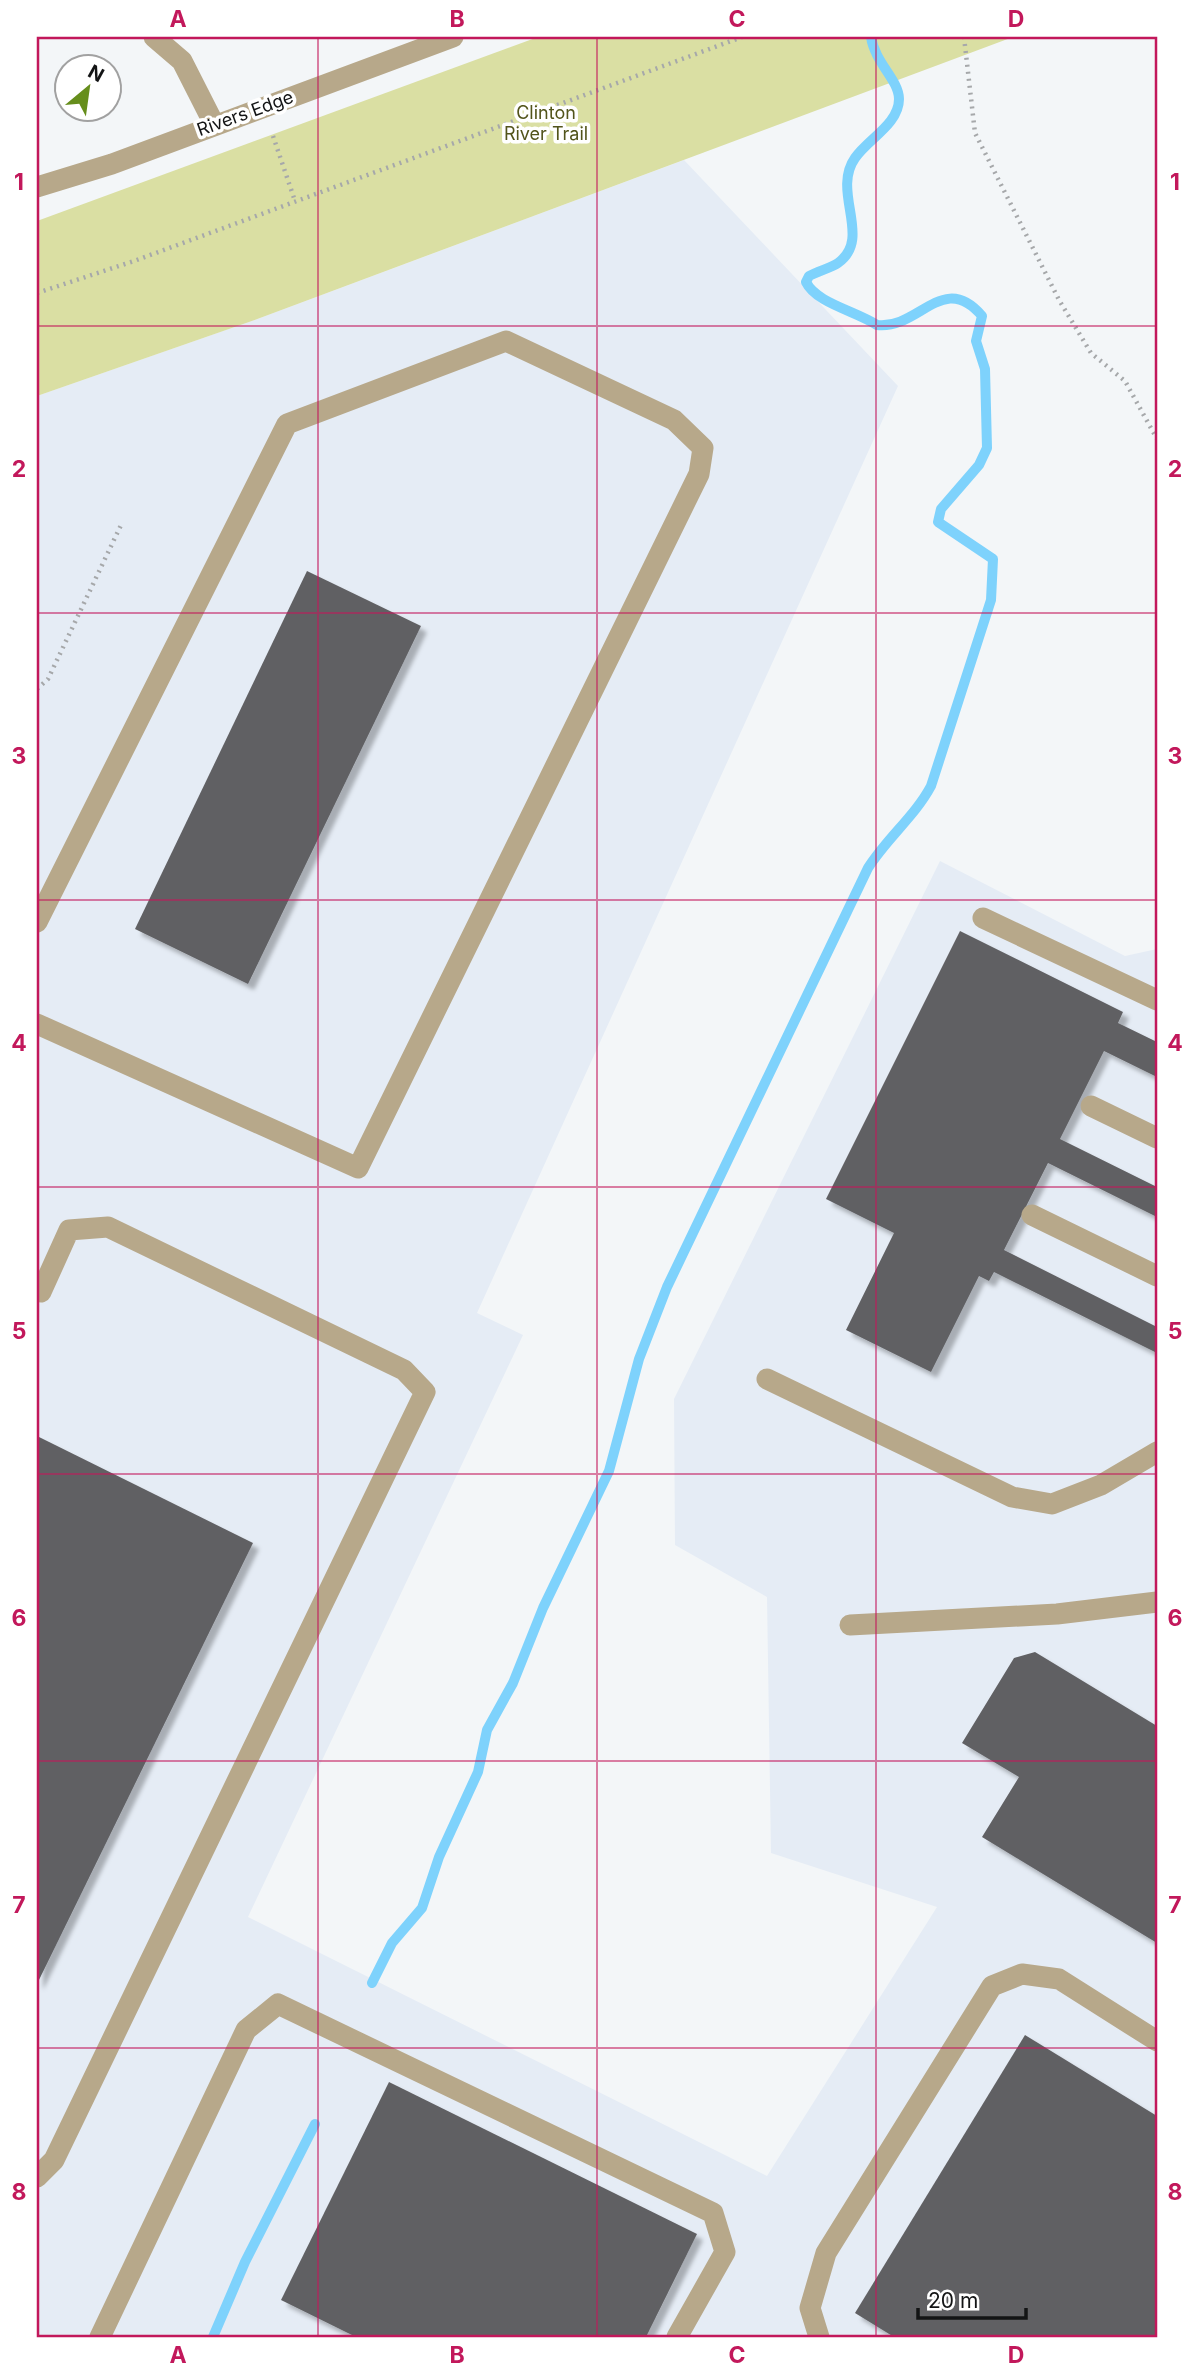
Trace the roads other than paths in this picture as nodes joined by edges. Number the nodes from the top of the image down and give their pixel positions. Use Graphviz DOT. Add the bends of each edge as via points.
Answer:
graph roads {
  1 [pos="154,37"];
  2 [pos="453,37"];
  3 [pos="214,124"];
  4 [pos="37,187"];
  5 [pos="983,919"];
  6 [pos="37,922"];
  7 [pos="1157,1000"];
  8 [pos="37,1024"];
  9 [pos="1091,1106"];
  10 [pos="1157,1138"];
  11 [pos="1032,1215"];
  12 [pos="1157,1276"];
  13 [pos="37,1290"];
  14 [pos="767,1380"];
  15 [pos="1157,1452"];
  16 [pos="1157,1602"];
  17 [pos="850,1625"];
  18 [pos="1157,2041"];
  19 [pos="37,2177"];
  20 [pos="100,2337"];
  21 [pos="677,2337"];
  22 [pos="819,2337"];
  1 -- 3 [label="street" via="182,61"];
  2 -- 3 [label="street, Rivers Edge"];
  3 -- 4 [label="street, Rivers Edge"];
  5 -- 7 [label="street"];
  6 -- 8 [label="street" via="287,424 506,341 674,420 703,448 699,474 358,1168"];
  9 -- 10 [label="street"];
  11 -- 12 [label="street"];
  13 -- 19 [label="street" via="41,1292 69,1230 108,1227 404,1370 425,1392 54,2160"];
  14 -- 15 [label="street" via="1012,1497 1052,1504 1101,1485"];
  16 -- 17 [label="street" via="1057,1615"];
  18 -- 22 [label="street" via="1059,1979 1022,1974 992,1986 826,2253 810,2308"];
  20 -- 21 [label="street" via="246,2030 278,2004 713,2213 724,2252"];
}
